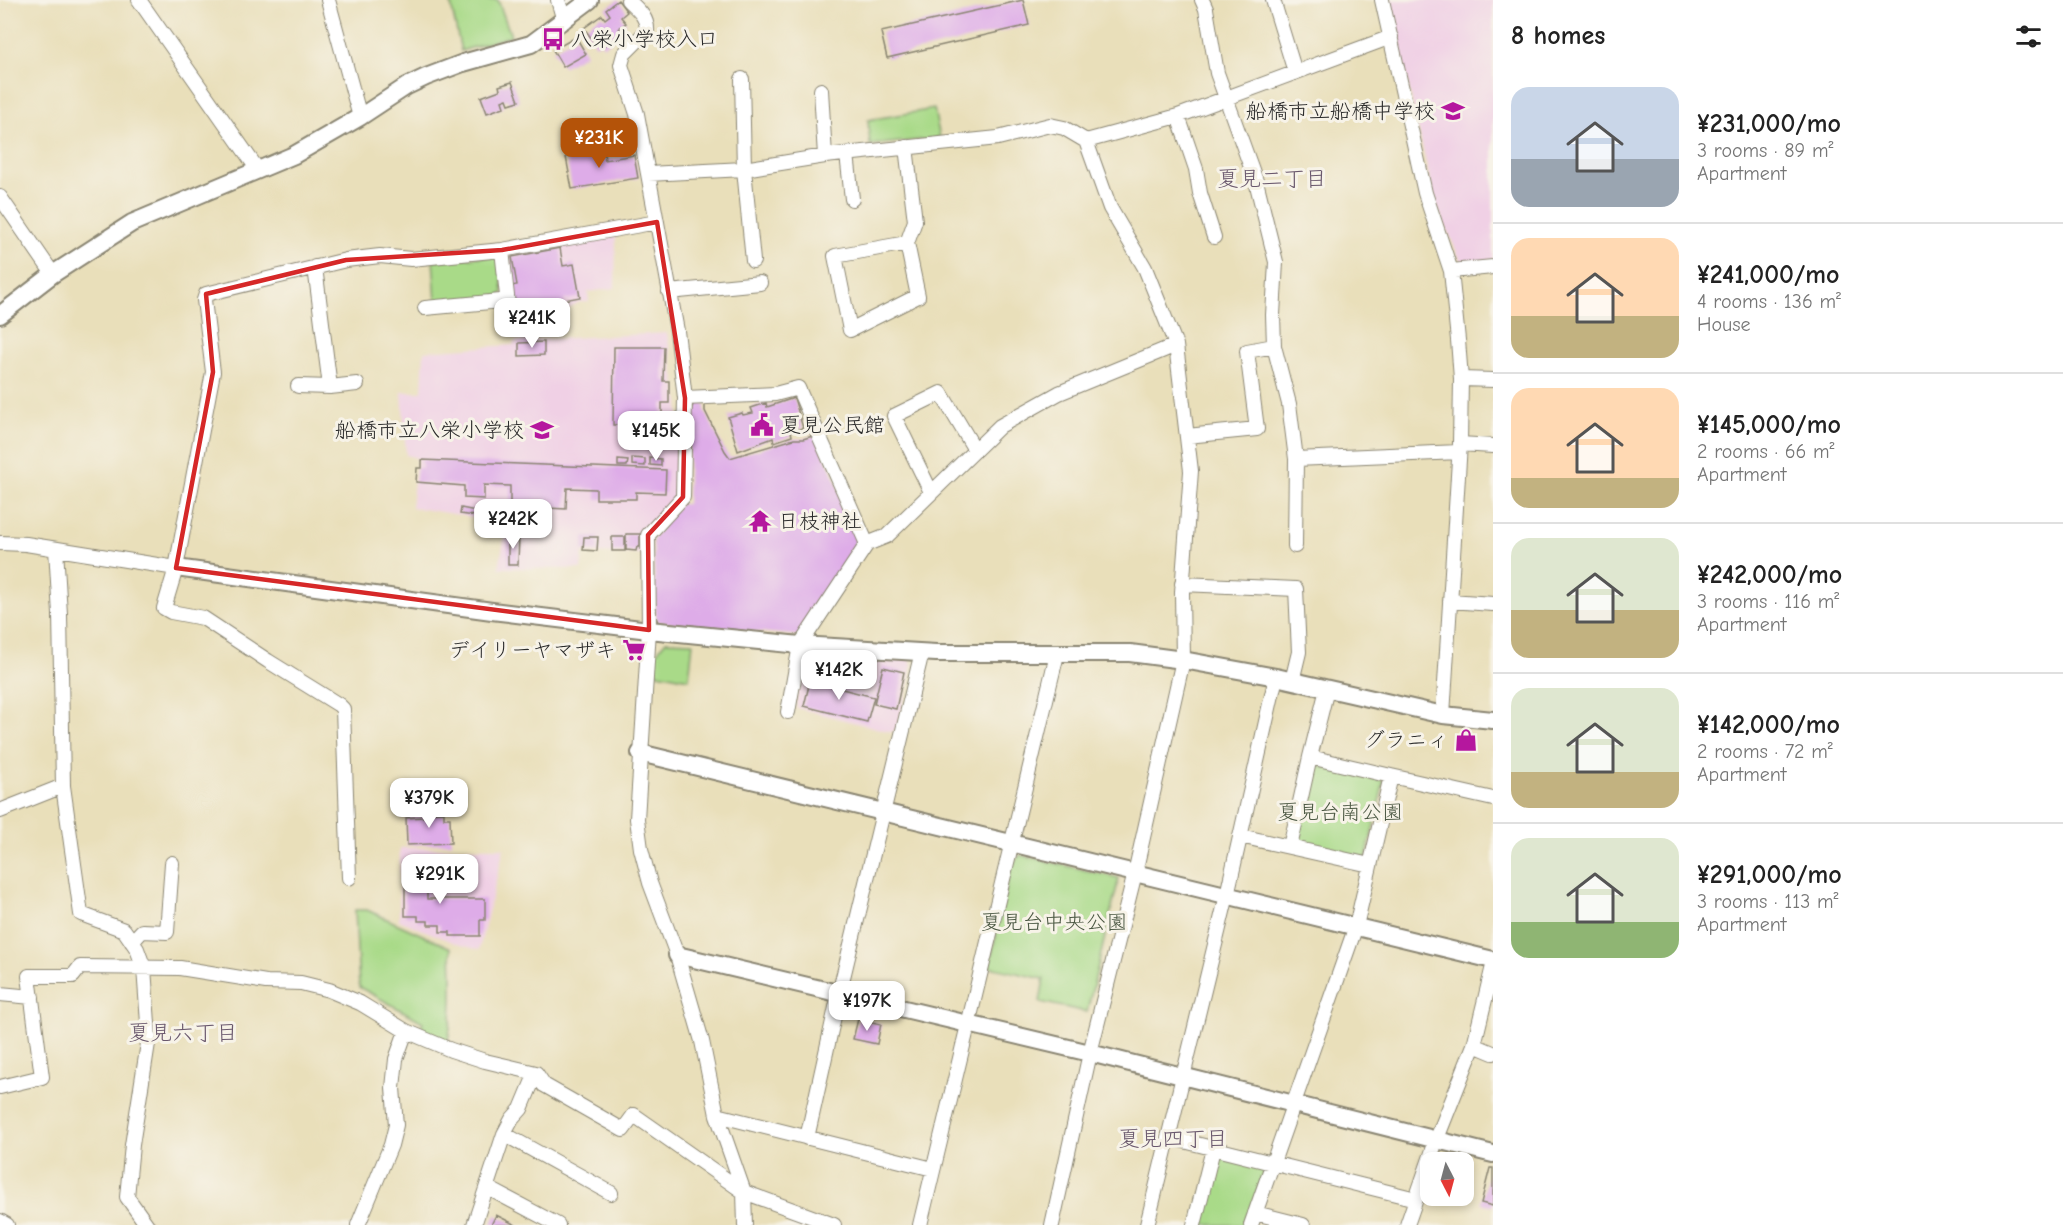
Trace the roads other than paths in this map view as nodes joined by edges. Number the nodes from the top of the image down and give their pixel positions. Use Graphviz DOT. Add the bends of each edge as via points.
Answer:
graph roads {
  1 [pos="139,0"];
  2 [pos="328,0"];
  3 [pos="558,0"];
  4 [pos="590,0"];
  5 [pos="628,0"];
  6 [pos="1202,0"];
  7 [pos="1273,0"];
  8 [pos="1382,0"];
  9 [pos="564,21"];
  10 [pos="1391,37"];
  11 [pos="1295,72"];
  12 [pos="742,79"];
  13 [pos="821,90"];
  14 [pos="1225,98"];
  15 [pos="1178,116"];
  16 [pos="360,117"];
  17 [pos="1086,141"];
  18 [pos="906,147"];
  19 [pos="847,154"];
  20 [pos="825,156"];
  21 [pos="744,169"];
  22 [pos="258,170"];
  23 [pos="648,174"];
  24 [pos="0,197"];
  25 [pos="852,198"];
  26 [pos="657,222"];
  27 [pos="1214,237"];
  28 [pos="907,243"];
  29 [pos="502,250"];
  30 [pos="753,261"];
  31 [pos="315,267"];
  32 [pos="1493,267"];
  33 [pos="1451,272"];
  34 [pos="53,274"];
  35 [pos="760,283"];
  36 [pos="669,292"];
  37 [pos="507,297"];
  38 [pos="425,308"];
  39 [pos="509,314"];
  40 [pos="0,315"];
  41 [pos="1176,345"];
  42 [pos="1274,346"];
  43 [pos="1461,379"];
  44 [pos="1493,380"];
  45 [pos="357,384"];
  46 [pos="298,386"];
  47 [pos="330,387"];
  48 [pos="685,398"];
  49 [pos="1187,436"];
  50 [pos="1493,446"];
  51 [pos="1459,448"];
  52 [pos="975,450"];
  53 [pos="1296,459"];
  54 [pos="932,492"];
  55 [pos="0,543"];
  56 [pos="867,544"];
  57 [pos="1295,546"];
  58 [pos="56,549"];
  59 [pos="176,568"];
  60 [pos="1182,584"];
  61 [pos="1450,601"];
  62 [pos="1493,604"];
  63 [pos="649,630"];
  64 [pos="800,645"];
  65 [pos="922,652"];
  66 [pos="1057,654"];
  67 [pos="1183,660"];
  68 [pos="1284,679"];
  69 [pos="1326,689"];
  70 [pos="788,712"];
  71 [pos="1443,715"];
  72 [pos="1493,720"];
  73 [pos="640,753"];
  74 [pos="1310,757"];
  75 [pos="1391,776"];
  76 [pos="63,786"];
  77 [pos="1493,799"];
  78 [pos="0,811"];
  79 [pos="883,811"];
  80 [pos="1240,836"];
  81 [pos="1011,844"];
  82 [pos="1290,847"];
  83 [pos="172,863"];
  84 [pos="1370,865"];
  85 [pos="1131,872"];
  86 [pos="349,878"];
  87 [pos="1227,895"];
  88 [pos="1356,926"];
  89 [pos="132,942"];
  90 [pos="677,955"];
  91 [pos="1493,960"];
  92 [pos="1493,966"];
  93 [pos="144,968"];
  94 [pos="0,994"];
  95 [pos="839,994"];
  96 [pos="32,997"];
  97 [pos="968,1024"];
  98 [pos="406,1031"];
  99 [pos="1474,1045"];
  100 [pos="1087,1053"];
  101 [pos="1493,1053"];
  102 [pos="536,1073"];
  103 [pos="1183,1076"];
  104 [pos="0,1087"];
  105 [pos="1293,1105"];
  106 [pos="717,1115"];
  107 [pos="504,1134"];
  108 [pos="1168,1137"];
  109 [pos="807,1138"];
  110 [pos="1436,1141"];
  111 [pos="1213,1149"];
  112 [pos="1493,1154"];
  113 [pos="1273,1164"];
  114 [pos="933,1169"];
  115 [pos="488,1188"];
  116 [pos="744,1192"];
  117 [pos="611,1193"];
  118 [pos="1416,1199"];
  119 [pos="1253,1219"];
  120 [pos="0,1221"];
  121 [pos="7,1225"];
  122 [pos="147,1225"];
  123 [pos="358,1225"];
  124 [pos="474,1225"];
  125 [pos="558,1225"];
  126 [pos="745,1225"];
  127 [pos="834,1225"];
  128 [pos="920,1225"];
  129 [pos="1044,1225"];
  130 [pos="1052,1225"];
  131 [pos="1147,1225"];
  132 [pos="1194,1225"];
  133 [pos="1303,1225"];
  134 [pos="1407,1225"];
  1 -- 22 [label="street"];
  2 -- 16 [label="street"];
  3 -- 9 [label="street"];
  4 -- 9 [label="street"];
  5 -- 23 [label="street" via="647,25 647,31 624,54 621,65 637,114"];
  6 -- 14 [label="street"];
  7 -- 11 [label="street"];
  8 -- 10 [label="street"];
  9 -- 16 [label="street" via="531,44 426,77"];
  10 -- 11 [label="street"];
  10 -- 33 [label="street" via="1425,193"];
  11 -- 14 [label="street"];
  12 -- 21 [label="street"];
  13 -- 20 [label="street"];
  14 -- 15 [label="street"];
  14 -- 42 [label="street" via="1256,181 1276,262"];
  15 -- 17 [label="street"];
  15 -- 27 [label="street"];
  16 -- 22 [label="street" via="294,155"];
  17 -- 18 [label="street" via="1050,125 998,138"];
  17 -- 41 [label="street" via="1110,208 1145,268"];
  18 -- 19 [label="street"];
  18 -- 28 [label="street" via="915,222"];
  19 -- 20 [label="street"];
  19 -- 25 [label="street"];
  20 -- 21 [label="street"];
  21 -- 23 [label="street"];
  21 -- 30 [label="street"];
  22 -- 34 [label="street" via="132,223"];
  23 -- 26 [label="street"];
  24 -- 34 [label="street"];
  26 -- 29 [label="street"];
  26 -- 36 [label="street"];
  28 -- 28 [label="street" via="918,296 850,330 835,256"];
  29 -- 31 [label="street" via="411,259 380,256"];
  29 -- 37 [label="street"];
  31 -- 47 [label="street"];
  31 -- 59 [label="street" via="206,294 213,372"];
  32 -- 33 [label="street"];
  33 -- 43 [label="street"];
  34 -- 40 [label="street"];
  35 -- 36 [label="street"];
  36 -- 48 [label="street"];
  37 -- 38 [label="street" via="501,301"];
  37 -- 39 [label="street"];
  41 -- 49 [label="street"];
  41 -- 52 [label="street" via="1059,393 1000,426"];
  42 -- 49 [label="street" via="1247,351 1257,429"];
  42 -- 53 [label="street" via="1289,404"];
  43 -- 44 [label="street"];
  43 -- 51 [label="street"];
  45 -- 47 [label="street"];
  46 -- 47 [label="street"];
  48 -- 56 [label="street" via="775,394 798,388"];
  48 -- 63 [label="street" via="683,497 648,535"];
  49 -- 60 [label="street" via="1191,471"];
  50 -- 51 [label="street"];
  51 -- 53 [label="street"];
  51 -- 61 [label="street"];
  52 -- 54 [label="street"];
  52 -- 54 [label="street" via="941,393 894,416"];
  53 -- 57 [label="street"];
  54 -- 56 [label="street" via="887,536"];
  55 -- 58 [label="street"];
  56 -- 64 [label="street"];
  58 -- 59 [label="street"];
  58 -- 76 [label="street"];
  59 -- 63 [label="street"];
  59 -- 86 [label="street" via="166,610 203,618 343,710"];
  60 -- 67 [label="street"];
  60 -- 68 [label="street" via="1296,589 1299,652"];
  61 -- 62 [label="street"];
  61 -- 71 [label="street"];
  63 -- 64 [label="street"];
  63 -- 73 [label="street"];
  64 -- 65 [label="street"];
  64 -- 70 [label="street"];
  65 -- 66 [label="street"];
  65 -- 79 [label="street"];
  66 -- 67 [label="street" via="1130,653"];
  66 -- 81 [label="street"];
  67 -- 68 [label="street"];
  67 -- 85 [label="street" via="1172,671"];
  68 -- 69 [label="street"];
  68 -- 80 [label="street"];
  69 -- 71 [label="street"];
  69 -- 74 [label="street"];
  71 -- 72 [label="street"];
  73 -- 79 [label="street"];
  73 -- 90 [label="street" via="640,849"];
  74 -- 75 [label="street"];
  74 -- 82 [label="street"];
  75 -- 77 [label="street"];
  75 -- 84 [label="street"];
  76 -- 78 [label="street"];
  76 -- 89 [label="street" via="81,914 124,930"];
  79 -- 81 [label="street"];
  79 -- 95 [label="street"];
  80 -- 82 [label="street"];
  80 -- 87 [label="street"];
  81 -- 85 [label="street"];
  81 -- 97 [label="street"];
  82 -- 84 [label="street"];
  83 -- 89 [label="street" via="167,932 142,931"];
  84 -- 88 [label="street"];
  85 -- 87 [label="street"];
  85 -- 100 [label="street"];
  87 -- 88 [label="street"];
  87 -- 103 [label="street"];
  88 -- 91 [label="street"];
  88 -- 105 [label="street"];
  89 -- 93 [label="street"];
  90 -- 95 [label="street"];
  90 -- 106 [label="street" via="702,1041"];
  92 -- 99 [label="street"];
  93 -- 96 [label="street" via="80,967 73,976 29,976"];
  93 -- 98 [label="street" via="180,968 266,982 301,983 360,1003"];
  93 -- 122 [label="street" via="149,1037 127,1197"];
  94 -- 96 [label="street"];
  95 -- 97 [label="street"];
  95 -- 109 [label="street"];
  96 -- 104 [label="street" via="42,1077"];
  97 -- 100 [label="street"];
  97 -- 114 [label="street"];
  98 -- 102 [label="street" via="485,1061"];
  98 -- 123 [label="street" via="396,1059 396,1125"];
  99 -- 101 [label="street"];
  99 -- 110 [label="street"];
  100 -- 103 [label="street"];
  100 -- 129 [label="street"];
  100 -- 130 [label="street"];
  102 -- 107 [label="street" via="521,1109"];
  102 -- 116 [label="street" via="544,1085 623,1130 634,1115"];
  103 -- 105 [label="street"];
  103 -- 108 [label="street"];
  105 -- 110 [label="street"];
  105 -- 113 [label="street"];
  106 -- 109 [label="street"];
  106 -- 116 [label="street"];
  107 -- 115 [label="street"];
  107 -- 117 [label="street"];
  108 -- 111 [label="street"];
  108 -- 131 [label="street"];
  109 -- 114 [label="street"];
  110 -- 112 [label="street"];
  110 -- 118 [label="street"];
  111 -- 113 [label="street"];
  111 -- 132 [label="street"];
  113 -- 118 [label="street"];
  113 -- 119 [label="street"];
  114 -- 128 [label="street"];
  115 -- 124 [label="street"];
  115 -- 125 [label="street"];
  116 -- 126 [label="street"];
  116 -- 127 [label="street"];
  118 -- 134 [label="street"];
  119 -- 133 [label="street"];
  120 -- 121 [label="street"];
}
